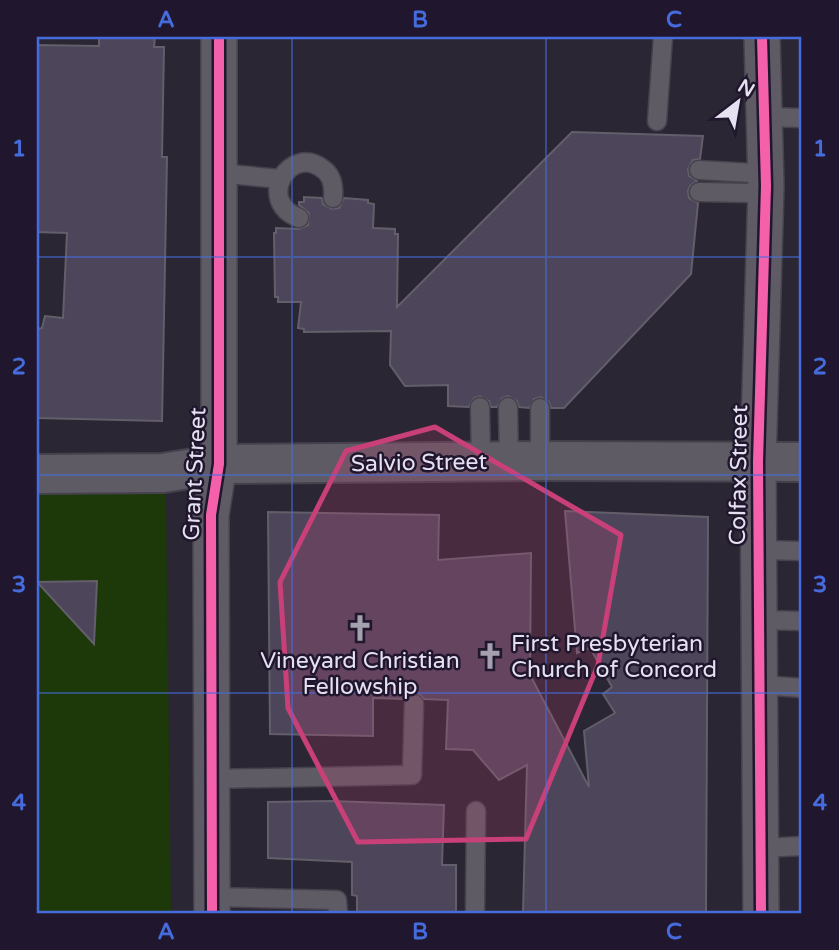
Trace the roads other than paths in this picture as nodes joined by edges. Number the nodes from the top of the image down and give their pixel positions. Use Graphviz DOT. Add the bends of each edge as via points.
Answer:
graph roads {
  1 [pos="219,37"];
  2 [pos="663,37"];
  3 [pos="762,37"];
  4 [pos="764,117"];
  5 [pos="802,118"];
  6 [pos="657,121"];
  7 [pos="699,170"];
  8 [pos="219,173"];
  9 [pos="280,179"];
  10 [pos="766,186"];
  11 [pos="699,192"];
  12 [pos="333,198"];
  13 [pos="299,218"];
  14 [pos="480,407"];
  15 [pos="508,407"];
  16 [pos="540,408"];
  17 [pos="510,461"];
  18 [pos="802,462"];
  19 [pos="758,463"];
  20 [pos="219,464"];
  21 [pos="37,474"];
  22 [pos="758,550"];
  23 [pos="802,551"];
  24 [pos="760,620"];
  25 [pos="802,621"];
  26 [pos="760,685"];
  27 [pos="802,688"];
  28 [pos="414,704"];
  29 [pos="212,779"];
  30 [pos="476,811"];
  31 [pos="802,846"];
  32 [pos="761,848"];
  33 [pos="212,905"];
  34 [pos="338,913"];
  35 [pos="475,913"];
  36 [pos="761,913"];
  1 -- 8 [label="street, Grant Street"];
  2 -- 6 [label="lane"];
  3 -- 4 [label="street, Colfax Street"];
  4 -- 5 [label="lane"];
  4 -- 10 [label="street, Colfax Street"];
  7 -- 10 [label="lane" via="751,173"];
  8 -- 9 [label="lane"];
  8 -- 20 [label="street, Grant Street"];
  9 -- 12 [label="lane" via="293,166 320,166 332,180"];
  9 -- 13 [label="lane" via="281,203"];
  10 -- 11 [label="lane" via="749,193"];
  10 -- 19 [label="street, Colfax Street"];
  14 -- 17 [label="lane"];
  15 -- 17 [label="lane"];
  16 -- 17 [label="lane"];
  17 -- 19 [label="street, Salvio Street"];
  17 -- 20 [label="street, Salvio Street"];
  18 -- 19 [label="street, Salvio Street"];
  19 -- 22 [label="street, Colfax Street"];
  20 -- 21 [label="street, Salvio Street" via="163,473"];
  20 -- 29 [label="street, Grant Street" via="211,515"];
  22 -- 23 [label="lane"];
  22 -- 24 [label="street, Colfax Street"];
  24 -- 25 [label="lane"];
  24 -- 26 [label="street, Colfax Street"];
  26 -- 27 [label="lane"];
  26 -- 32 [label="street, Colfax Street"];
  28 -- 29 [label="lane" via="412,775"];
  29 -- 33 [label="street, Grant Street"];
  30 -- 35 [label="lane"];
  31 -- 32 [label="lane"];
  32 -- 36 [label="street, Colfax Street"];
  33 -- 34 [label="lane" via="337,900"];
}
